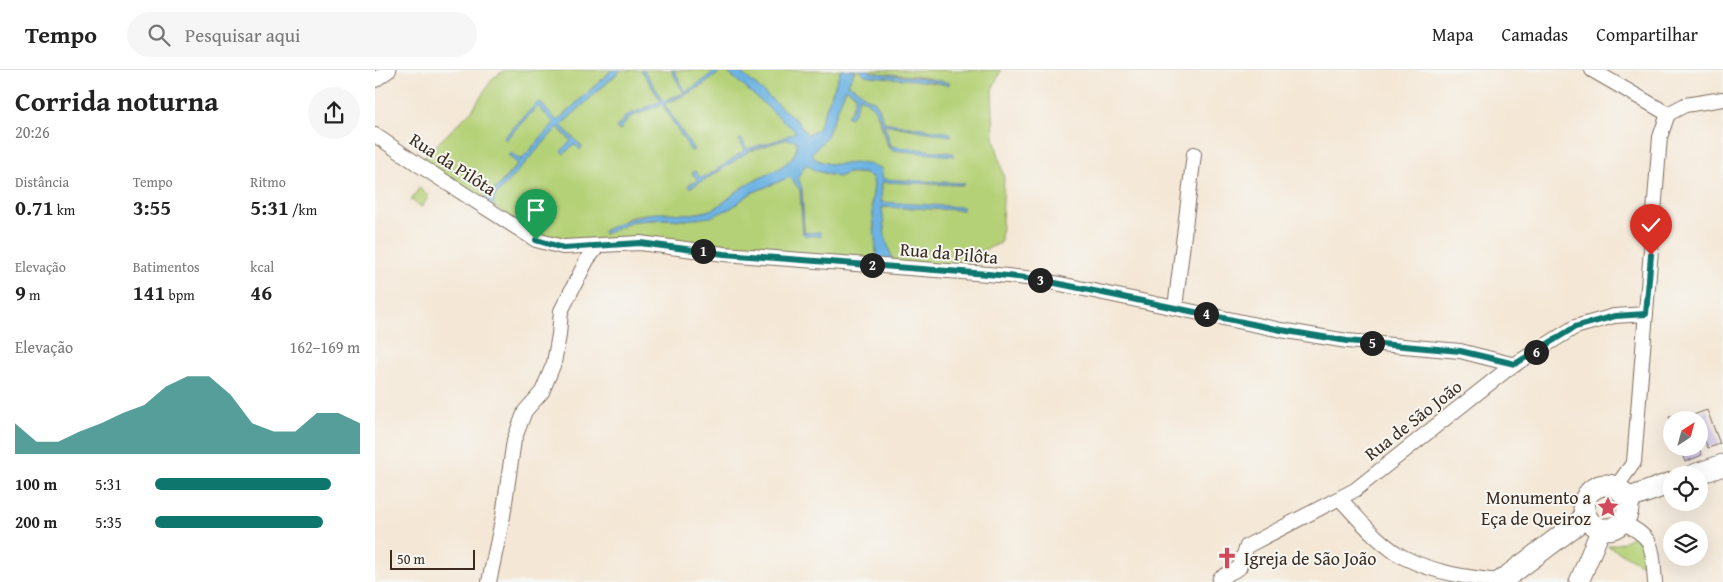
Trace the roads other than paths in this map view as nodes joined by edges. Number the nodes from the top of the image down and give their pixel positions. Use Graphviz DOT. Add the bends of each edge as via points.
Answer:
graph roads {
  1 [pos="389,70"];
  2 [pos="1592,70"];
  3 [pos="375,80"];
  4 [pos="1723,99"];
  5 [pos="1668,114"];
  6 [pos="375,135"];
  7 [pos="1194,154"];
  8 [pos="598,246"];
  9 [pos="1175,308"];
  10 [pos="1646,314"];
  11 [pos="1515,364"];
  12 [pos="1723,465"];
  13 [pos="1708,470"];
  14 [pos="1663,485"];
  15 [pos="1622,493"];
  16 [pos="1340,499"];
  17 [pos="1593,523"];
  18 [pos="1623,523"];
  19 [pos="1501,581"];
  20 [pos="489,582"];
  21 [pos="1219,582"];
  22 [pos="1579,582"];
  23 [pos="1655,582"];
  1 -- 3 [label="street"];
  2 -- 5 [label="street"];
  4 -- 5 [label="street" via="1685,105"];
  5 -- 10 [label="street" via="1660,137"];
  6 -- 8 [label="street, Rua da Pilôta" via="536,240 563,248"];
  7 -- 9 [label="street"];
  8 -- 9 [label="street, Rua da Pilôta" via="640,243 724,254 1036,279"];
  8 -- 20 [label="street" via="587,260 561,311 553,363 541,392 525,411 514,440"];
  9 -- 11 [label="street, Rua da Pilôta" via="1347,341 1460,351"];
  10 -- 11 [label="street, Rua de São João" via="1615,316 1575,327"];
  10 -- 15 [label="street" via="1635,462"];
  11 -- 16 [label="street, Rua de São João"];
  12 -- 13 [label="main road"];
  14 -- 15 [label="main road"];
  15 -- 17 [label="main road" via="1602,485 1590,491 1584,504"];
  15 -- 18 [label="main road" via="1629,512"];
  16 -- 19 [label="street" via="1405,558 1466,578"];
  16 -- 21 [label="street, Rua de São João" via="1247,546 1239,568"];
  17 -- 18 [label="main road" via="1610,530"];
  17 -- 19 [label="main road"];
  17 -- 22 [label="main road"];
  18 -- 23 [label="street" via="1640,531 1649,541"];
}
